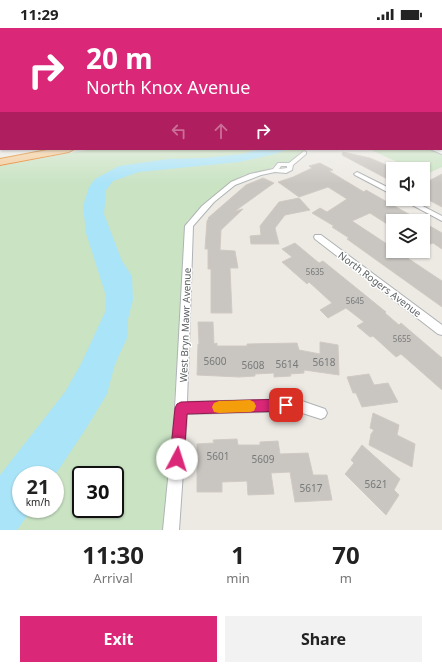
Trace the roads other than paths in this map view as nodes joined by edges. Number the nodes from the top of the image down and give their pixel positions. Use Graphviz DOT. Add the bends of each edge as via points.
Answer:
graph roads {
  1 [pos="34,150"];
  2 [pos="64,150"];
  3 [pos="304,153"];
  4 [pos="0,156"];
  5 [pos="0,162"];
  6 [pos="357,174"];
  7 [pos="386,189"];
  8 [pos="417,206"];
  9 [pos="442,219"];
  10 [pos="318,237"];
  11 [pos="442,331"];
  12 [pos="181,408"];
  13 [pos="321,413"];
  14 [pos="171,530"];
  1 -- 4 [label="highway"];
  2 -- 5 [label="highway"];
  3 -- 12 [label="street, West Bryn Mawr Avenue" via="290,165 288,171 275,170 253,175 232,184 195,217 189,226"];
  6 -- 7 [label="street"];
  8 -- 9 [label="street"];
  10 -- 11 [label="street, North Rogers Avenue"];
  12 -- 13 [label="street" via="296,405"];
  12 -- 14 [label="street, West Bryn Mawr Avenue"];
}
